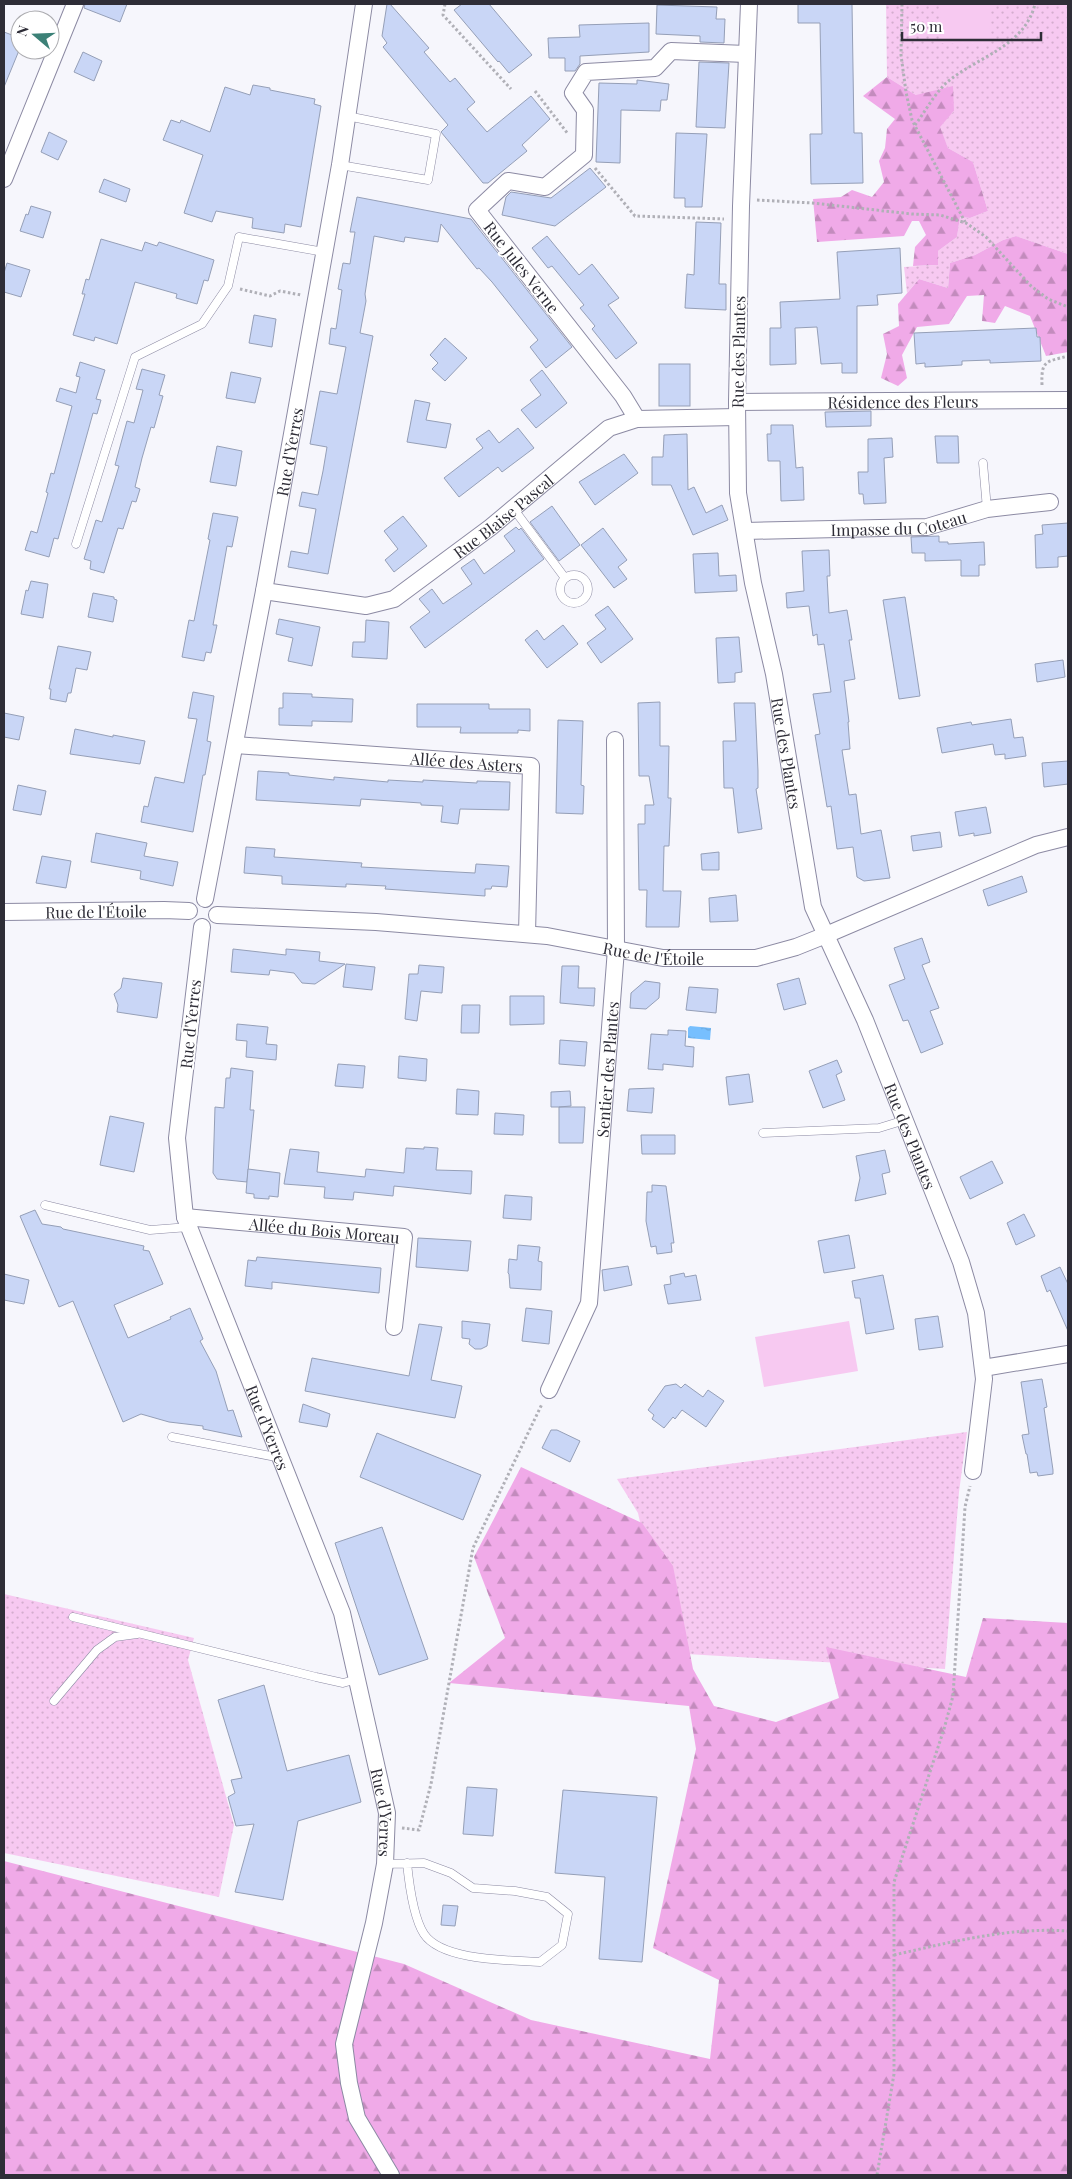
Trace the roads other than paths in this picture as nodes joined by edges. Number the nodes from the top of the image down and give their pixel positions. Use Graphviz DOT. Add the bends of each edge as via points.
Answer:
graph roads {
  1 [pos="75,4"];
  2 [pos="364,4"];
  3 [pos="749,4"];
  4 [pos="746,54"];
  5 [pos="347,116"];
  6 [pos="340,165"];
  7 [pos="4,179"];
  8 [pos="324,252"];
  9 [pos="1068,400"];
  10 [pos="737,409"];
  11 [pos="637,419"];
  12 [pos="983,463"];
  13 [pos="1050,502"];
  14 [pos="513,508"];
  15 [pos="987,509"];
  16 [pos="745,531"];
  17 [pos="76,544"];
  18 [pos="564,578"];
  19 [pos="264,590"];
  20 [pos="615,740"];
  21 [pos="235,745"];
  22 [pos="1068,837"];
  23 [pos="206,899"];
  24 [pos="189,911"];
  25 [pos="4,912"];
  26 [pos="217,915"];
  27 [pos="202,927"];
  28 [pos="527,934"];
  29 [pos="826,935"];
  30 [pos="616,949"];
  31 [pos="905,1120"];
  32 [pos="763,1133"];
  33 [pos="45,1205"];
  34 [pos="187,1222"];
  35 [pos="394,1327"];
  36 [pos="1068,1354"];
  37 [pos="983,1368"];
  38 [pos="549,1389"];
  39 [pos="172,1437"];
  40 [pos="281,1458"];
  41 [pos="973,1471"];
  42 [pos="73,1617"];
  43 [pos="142,1633"];
  44 [pos="357,1679"];
  45 [pos="54,1701"];
  46 [pos="407,1863"];
  47 [pos="385,1864"];
  48 [pos="391,2175"];
  1 -- 7 [label="street"];
  2 -- 5 [label="street, Rue d'Yerres"];
  3 -- 4 [label="street, Rue des Plantes"];
  4 -- 10 [label="street, Rue des Plantes"];
  4 -- 11 [label="street, Rue Jules Verne" via="671,51 655,68 586,72 573,93 585,110 584,155 545,186 508,181 477,210 623,396"];
  5 -- 6 [label="street, Rue d'Yerres"];
  5 -- 6 [label="lane" via="436,134 428,180"];
  6 -- 8 [label="street, Rue d'Yerres"];
  8 -- 17 [label="lane" via="239,237 228,286 202,324 135,357"];
  8 -- 19 [label="street, Rue d'Yerres"];
  9 -- 10 [label="street, Résidence des Fleurs"];
  10 -- 11 [label="street, Rue Blaise Pascal"];
  10 -- 16 [label="street, Rue des Plantes" via="738,493"];
  11 -- 14 [label="street, Rue Blaise Pascal" via="609,428"];
  12 -- 15 [label="lane"];
  13 -- 15 [label="street, Impasse du Coteau"];
  14 -- 18 [label="lane"];
  14 -- 19 [label="street, Rue Blaise Pascal" via="394,600 366,606"];
  15 -- 16 [label="street, Impasse du Coteau" via="927,527"];
  16 -- 29 [label="street, Rue des Plantes" via="774,674 812,906"];
  19 -- 21 [label="street, Rue d'Yerres"];
  20 -- 30 [label="street, Sentier des Plantes"];
  21 -- 23 [label="street, Rue d'Yerres"];
  21 -- 28 [label="street, Allée des Asters" via="531,766"];
  22 -- 29 [label="street, Rue de l'Étoile" via="1036,845"];
  23 -- 24 [label="street" via="194,902"];
  23 -- 26 [label="street" via="216,906"];
  24 -- 25 [label="street, Rue de l'Étoile"];
  24 -- 27 [label="street" via="190,920"];
  26 -- 27 [label="street" via="213,924"];
  26 -- 28 [label="street, Rue de l'Étoile" via="376,922"];
  27 -- 34 [label="street, Rue d'Yerres" via="177,1138"];
  28 -- 30 [label="street, Rue de l'Étoile"];
  29 -- 30 [label="street, Rue de l'Étoile" via="756,958 663,958"];
  29 -- 31 [label="street, Rue des Plantes" via="866,1020"];
  30 -- 38 [label="street, Sentier des Plantes" via="589,1303"];
  31 -- 32 [label="lane" via="879,1128"];
  31 -- 37 [label="street, Rue des Plantes" via="961,1262 976,1313"];
  33 -- 34 [label="lane" via="150,1230"];
  34 -- 35 [label="street, Allée du Bois Moreau" via="404,1237"];
  34 -- 40 [label="street, Rue d'Yerres"];
  36 -- 37 [label="street"];
  37 -- 41 [label="street, Rue des Plantes"];
  39 -- 40 [label="lane"];
  40 -- 44 [label="street, Rue d'Yerres" via="342,1613"];
  42 -- 43 [label="lane"];
  43 -- 44 [label="lane" via="316,1678 343,1683"];
  43 -- 45 [label="lane" via="115,1637 97,1650"];
  44 -- 47 [label="street, Rue d'Yerres" via="387,1813"];
  46 -- 46 [label="lane" via="424,1863 451,1873 473,1888 547,1897 568,1914 562,1945 540,1962 470,1956 443,1950 424,1934 412,1897"];
  46 -- 47 [label="lane"];
  47 -- 48 [label="street, Rue d'Yerres" via="344,2044 357,2118"];
}
